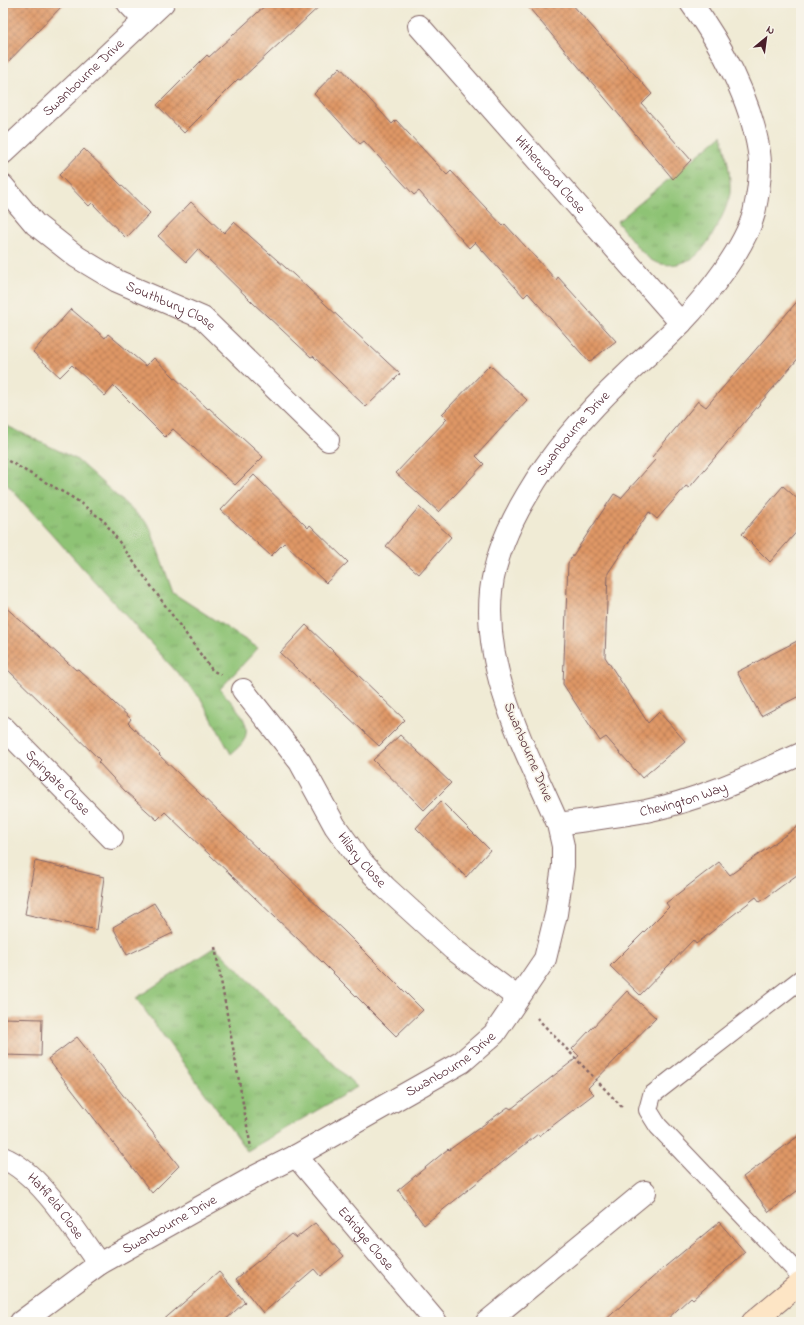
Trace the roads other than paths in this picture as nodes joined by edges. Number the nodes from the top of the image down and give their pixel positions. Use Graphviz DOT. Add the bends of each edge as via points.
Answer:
graph roads {
  1 [pos="128,3"];
  2 [pos="164,3"];
  3 [pos="691,3"];
  4 [pos="144,20"];
  5 [pos="419,26"];
  6 [pos="3,154"];
  7 [pos="3,186"];
  8 [pos="681,323"];
  9 [pos="328,440"];
  10 [pos="242,690"];
  11 [pos="3,727"];
  12 [pos="801,754"];
  13 [pos="558,824"];
  14 [pos="112,838"];
  15 [pos="801,980"];
  16 [pos="518,998"];
  17 [pos="296,1156"];
  18 [pos="3,1158"];
  19 [pos="645,1192"];
  20 [pos="99,1264"];
  21 [pos="801,1276"];
  22 [pos="801,1282"];
  23 [pos="21,1322"];
  24 [pos="436,1322"];
  25 [pos="487,1322"];
  26 [pos="753,1322"];
  1 -- 4 [label="street"];
  2 -- 4 [label="street, Swanbourne Drive"];
  3 -- 8 [label="street, Swanbourne Drive" via="722,50 738,85 759,153 759,184 753,216 739,246 719,276"];
  4 -- 6 [label="street, Swanbourne Drive"];
  5 -- 8 [label="street, Hitherwood Close"];
  7 -- 9 [label="street, Southbury Close" via="35,224 77,257 117,281 203,318"];
  8 -- 13 [label="street, Swanbourne Drive" via="624,377 563,444 527,495 498,553 491,592 490,634 495,662 504,697"];
  10 -- 16 [label="street, Hilary Close" via="300,762 335,826 358,858 385,887 453,949"];
  11 -- 14 [label="street, Spingate Close"];
  12 -- 13 [label="street, Chevington Way" via="694,798 647,810"];
  13 -- 16 [label="street, Swanbourne Drive" via="563,846 563,866 552,936 545,959"];
  15 -- 21 [label="lane" via="652,1095 648,1110 658,1126"];
  16 -- 17 [label="street, Swanbourne Drive" via="494,1034 462,1062"];
  17 -- 20 [label="street, Swanbourne Drive"];
  17 -- 24 [label="street, Edridge Close"];
  18 -- 20 [label="street, Hatfield Close" via="24,1169 37,1181"];
  19 -- 25 [label="street"];
  20 -- 23 [label="street, Swanbourne Drive"];
  22 -- 26 [label="street"];
}
